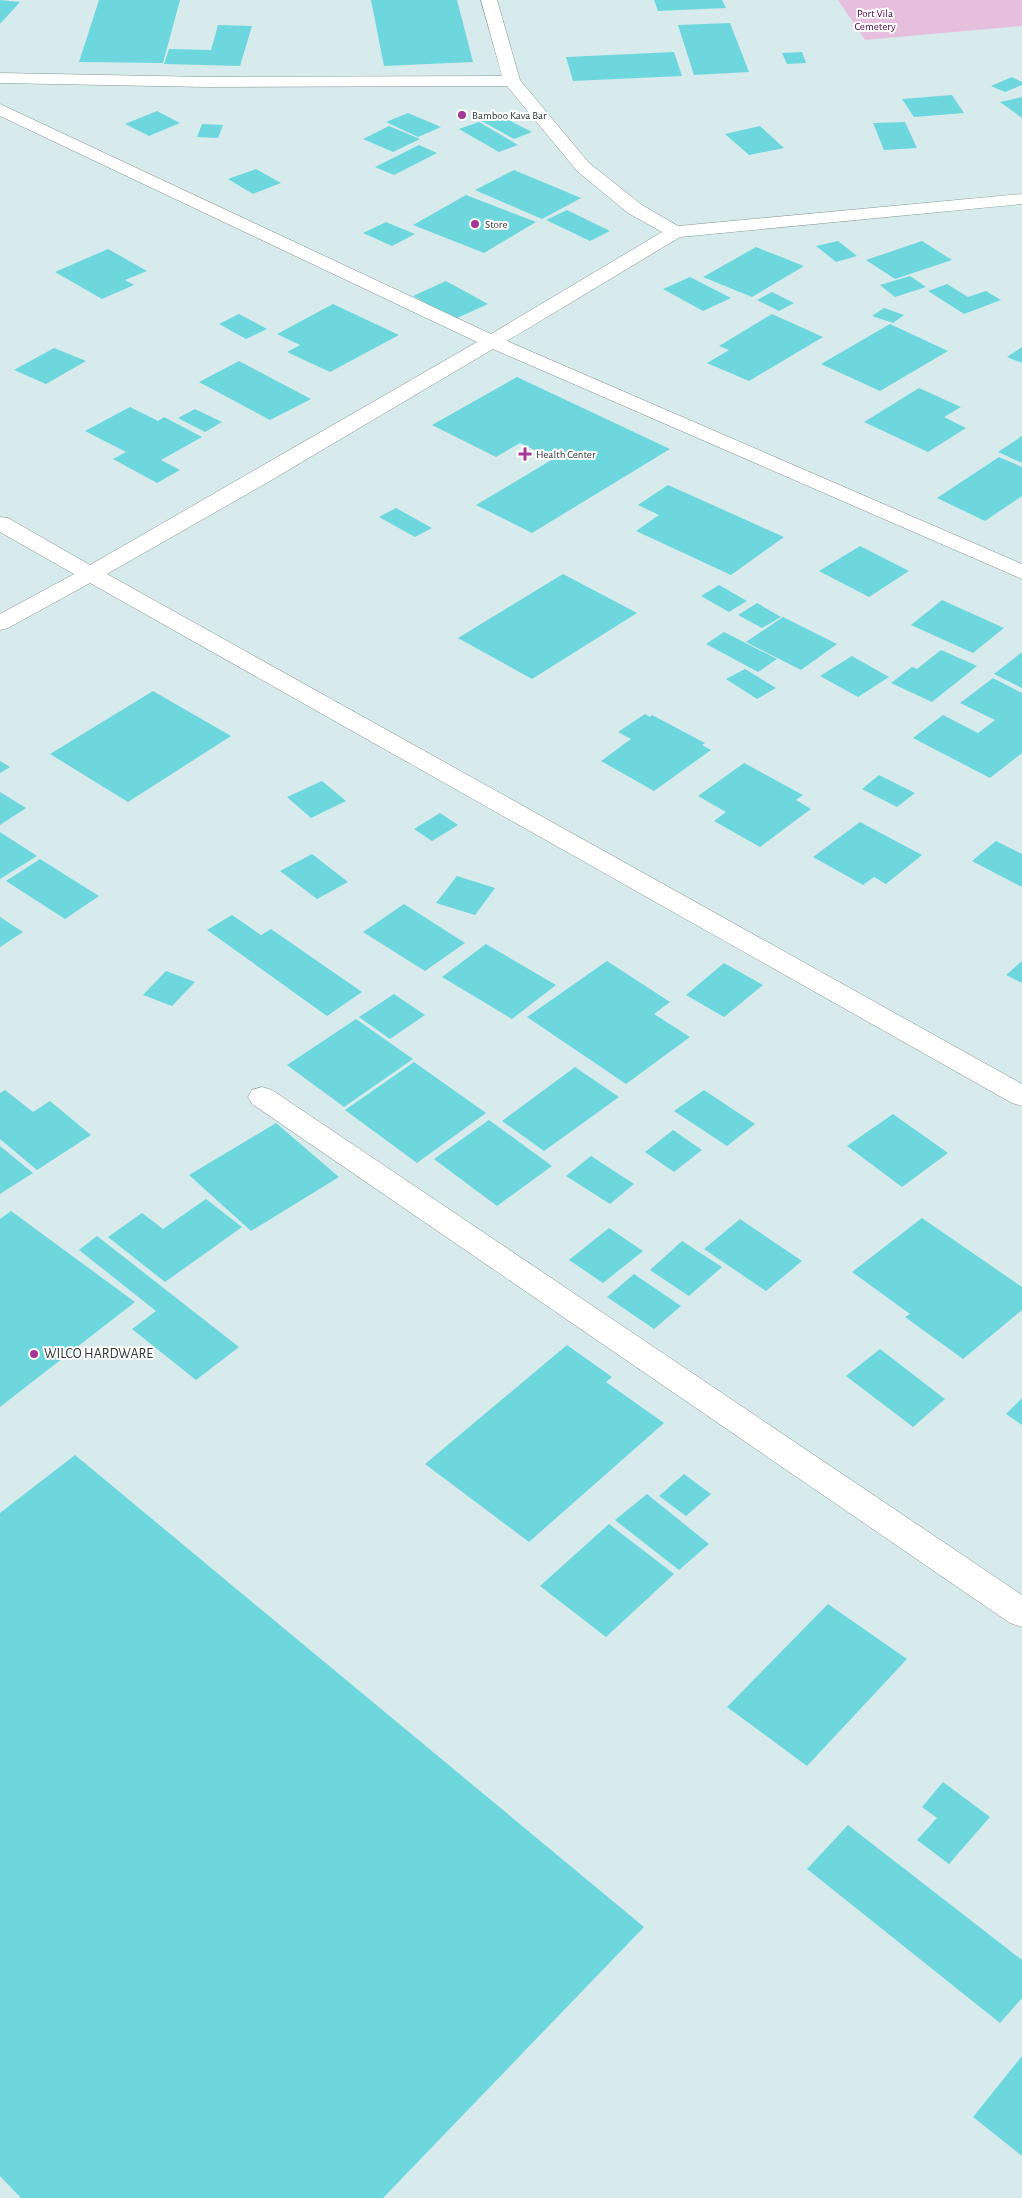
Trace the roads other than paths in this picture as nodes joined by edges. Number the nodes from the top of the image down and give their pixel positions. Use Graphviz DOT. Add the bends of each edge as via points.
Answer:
graph roads {
  1 [pos="490,0"];
  2 [pos="0,78"];
  3 [pos="512,81"];
  4 [pos="0,109"];
  5 [pos="1022,199"];
  6 [pos="675,232"];
  7 [pos="491,341"];
  8 [pos="0,523"];
  9 [pos="1022,572"];
  10 [pos="91,574"];
  11 [pos="0,623"];
  12 [pos="1022,1096"];
  13 [pos="262,1097"];
  14 [pos="1022,1613"];
  1 -- 3 [label="street"];
  2 -- 3 [label="street" via="208,82"];
  3 -- 6 [label="street" via="583,167 635,209"];
  4 -- 7 [label="street"];
  5 -- 6 [label="street"];
  6 -- 7 [label="street"];
  7 -- 9 [label="street"];
  7 -- 10 [label="street" via="456,365"];
  8 -- 10 [label="street"];
  10 -- 11 [label="street"];
  10 -- 12 [label="street"];
  13 -- 14 [label="street"];
}
